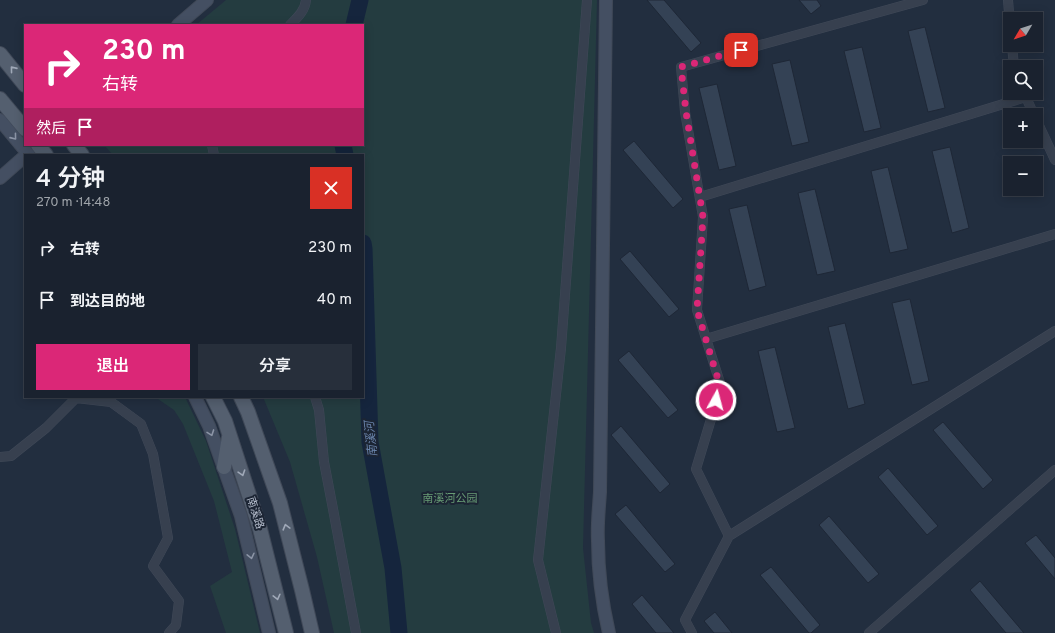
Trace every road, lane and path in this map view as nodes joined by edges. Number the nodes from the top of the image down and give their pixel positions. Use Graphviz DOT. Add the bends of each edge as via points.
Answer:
graph roads {
  1 [pos="207,0"];
  2 [pos="306,0"];
  3 [pos="587,0"];
  4 [pos="606,0"];
  5 [pos="923,0"];
  6 [pos="1008,0"];
  7 [pos="1009,12"];
  8 [pos="179,24"];
  9 [pos="291,24"];
  10 [pos="0,54"];
  11 [pos="24,84"];
  12 [pos="0,99"];
  13 [pos="1009,100"];
  14 [pos="0,120"];
  15 [pos="24,128"];
  16 [pos="1043,134"];
  17 [pos="24,143"];
  18 [pos="75,146"];
  19 [pos="32,151"];
  20 [pos="42,154"];
  21 [pos="81,154"];
  22 [pos="24,158"];
  23 [pos="1055,160"];
  24 [pos="0,178"];
  25 [pos="700,197"];
  26 [pos="1055,234"];
  27 [pos="1055,331"];
  28 [pos="706,340"];
  29 [pos="195,398"];
  30 [pos="214,398"];
  31 [pos="241,398"];
  32 [pos="315,398"];
  33 [pos="229,434"];
  34 [pos="0,456"];
  35 [pos="224,467"];
  36 [pos="1055,470"];
  37 [pos="729,536"];
  38 [pos="169,633"];
  39 [pos="269,633"];
  40 [pos="286,633"];
  41 [pos="312,633"];
  42 [pos="356,633"];
  43 [pos="556,633"];
  44 [pos="609,633"];
  45 [pos="692,633"];
  46 [pos="869,633"];
  1 -- 8 [label="street"];
  2 -- 9 [label="street" via="299,16"];
  3 -- 43 [label="street" via="561,348 538,560"];
  4 -- 44 [label="street" via="598,541 601,588"];
  5 -- 25 [label="street" via="681,67"];
  6 -- 7 [label="street"];
  11 -- 10 [label="main road, one-way"];
  12 -- 15 [label="main road"];
  13 -- 25 [label="street"];
  14 -- 17 [label="street, one-way"];
  16 -- 23 [label="street"];
  18 -- 21 [label="main road"];
  19 -- 20 [label="main road"];
  22 -- 24 [label="street"];
  25 -- 28 [label="street" via="703,217 697,310"];
  26 -- 28 [label="street"];
  27 -- 37 [label="street"];
  28 -- 37 [label="street" via="720,386 696,469"];
  29 -- 35 [label="street, one-way"];
  30 -- 33 [label="main road, 南溪路"];
  41 -- 31 [label="main road, one-way" via="280,503"];
  32 -- 42 [label="street" via="319,410 324,462"];
  33 -- 35 [label="main road"];
  33 -- 40 [label="main road, 南溪路, one-way" via="260,529"];
  34 -- 38 [label="street" via="11,456 46,428 76,398 111,402 141,424 153,454 168,538 153,566 179,601 176,625"];
  35 -- 39 [label="street, one-way" via="241,516"];
  36 -- 46 [label="street"];
  37 -- 45 [label="street" via="685,620"];
}
